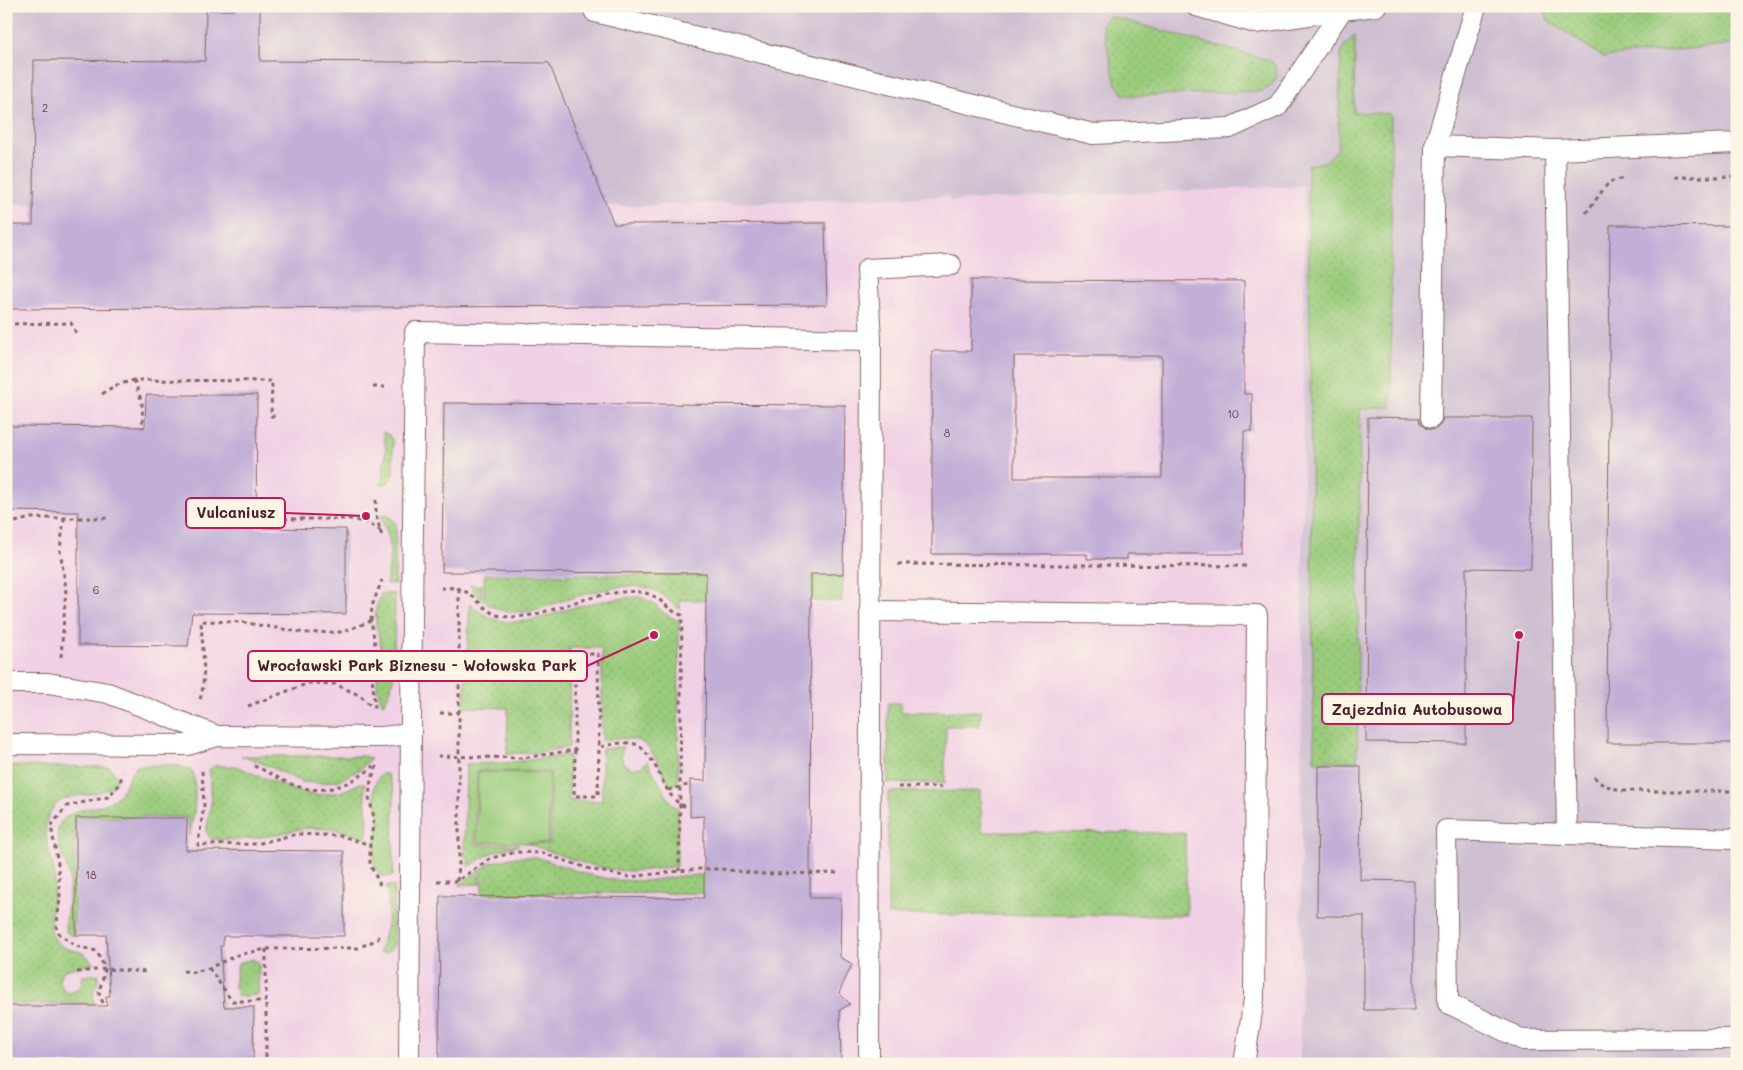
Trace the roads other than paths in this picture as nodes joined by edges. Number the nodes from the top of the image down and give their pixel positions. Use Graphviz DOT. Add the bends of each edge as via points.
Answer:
graph roads {
  1 [pos="592,6"];
  2 [pos="1196,6"];
  3 [pos="1376,6"];
  4 [pos="1476,6"];
  5 [pos="1342,8"];
  6 [pos="1737,143"];
  7 [pos="1435,146"];
  8 [pos="1555,150"];
  9 [pos="951,265"];
  10 [pos="871,340"];
  11 [pos="1431,418"];
  12 [pos="870,611"];
  13 [pos="6,683"];
  14 [pos="410,734"];
  15 [pos="217,736"];
  16 [pos="6,744"];
  17 [pos="1567,834"];
  18 [pos="1737,839"];
  19 [pos="1737,1039"];
  20 [pos="409,1064"];
  21 [pos="869,1064"];
  22 [pos="1244,1064"];
  1 -- 5 [label="lane" via="595,12 1093,134 1230,128 1278,106"];
  2 -- 5 [label="lane" via="1255,23"];
  3 -- 5 [label="lane"];
  4 -- 7 [label="lane"];
  6 -- 8 [label="lane"];
  7 -- 8 [label="lane"];
  7 -- 11 [label="lane"];
  8 -- 17 [label="lane"];
  9 -- 10 [label="lane" via="867,269"];
  10 -- 12 [label="lane"];
  10 -- 14 [label="lane" via="415,332"];
  12 -- 21 [label="lane"];
  12 -- 22 [label="lane" via="1257,614 1254,999"];
  13 -- 15 [label="lane" via="48,683 108,693"];
  14 -- 15 [label="lane" via="382,737"];
  14 -- 20 [label="lane"];
  15 -- 16 [label="lane" via="188,745"];
  17 -- 18 [label="lane"];
  17 -- 19 [label="lane" via="1446,830 1448,1003 1523,1040"];
}
